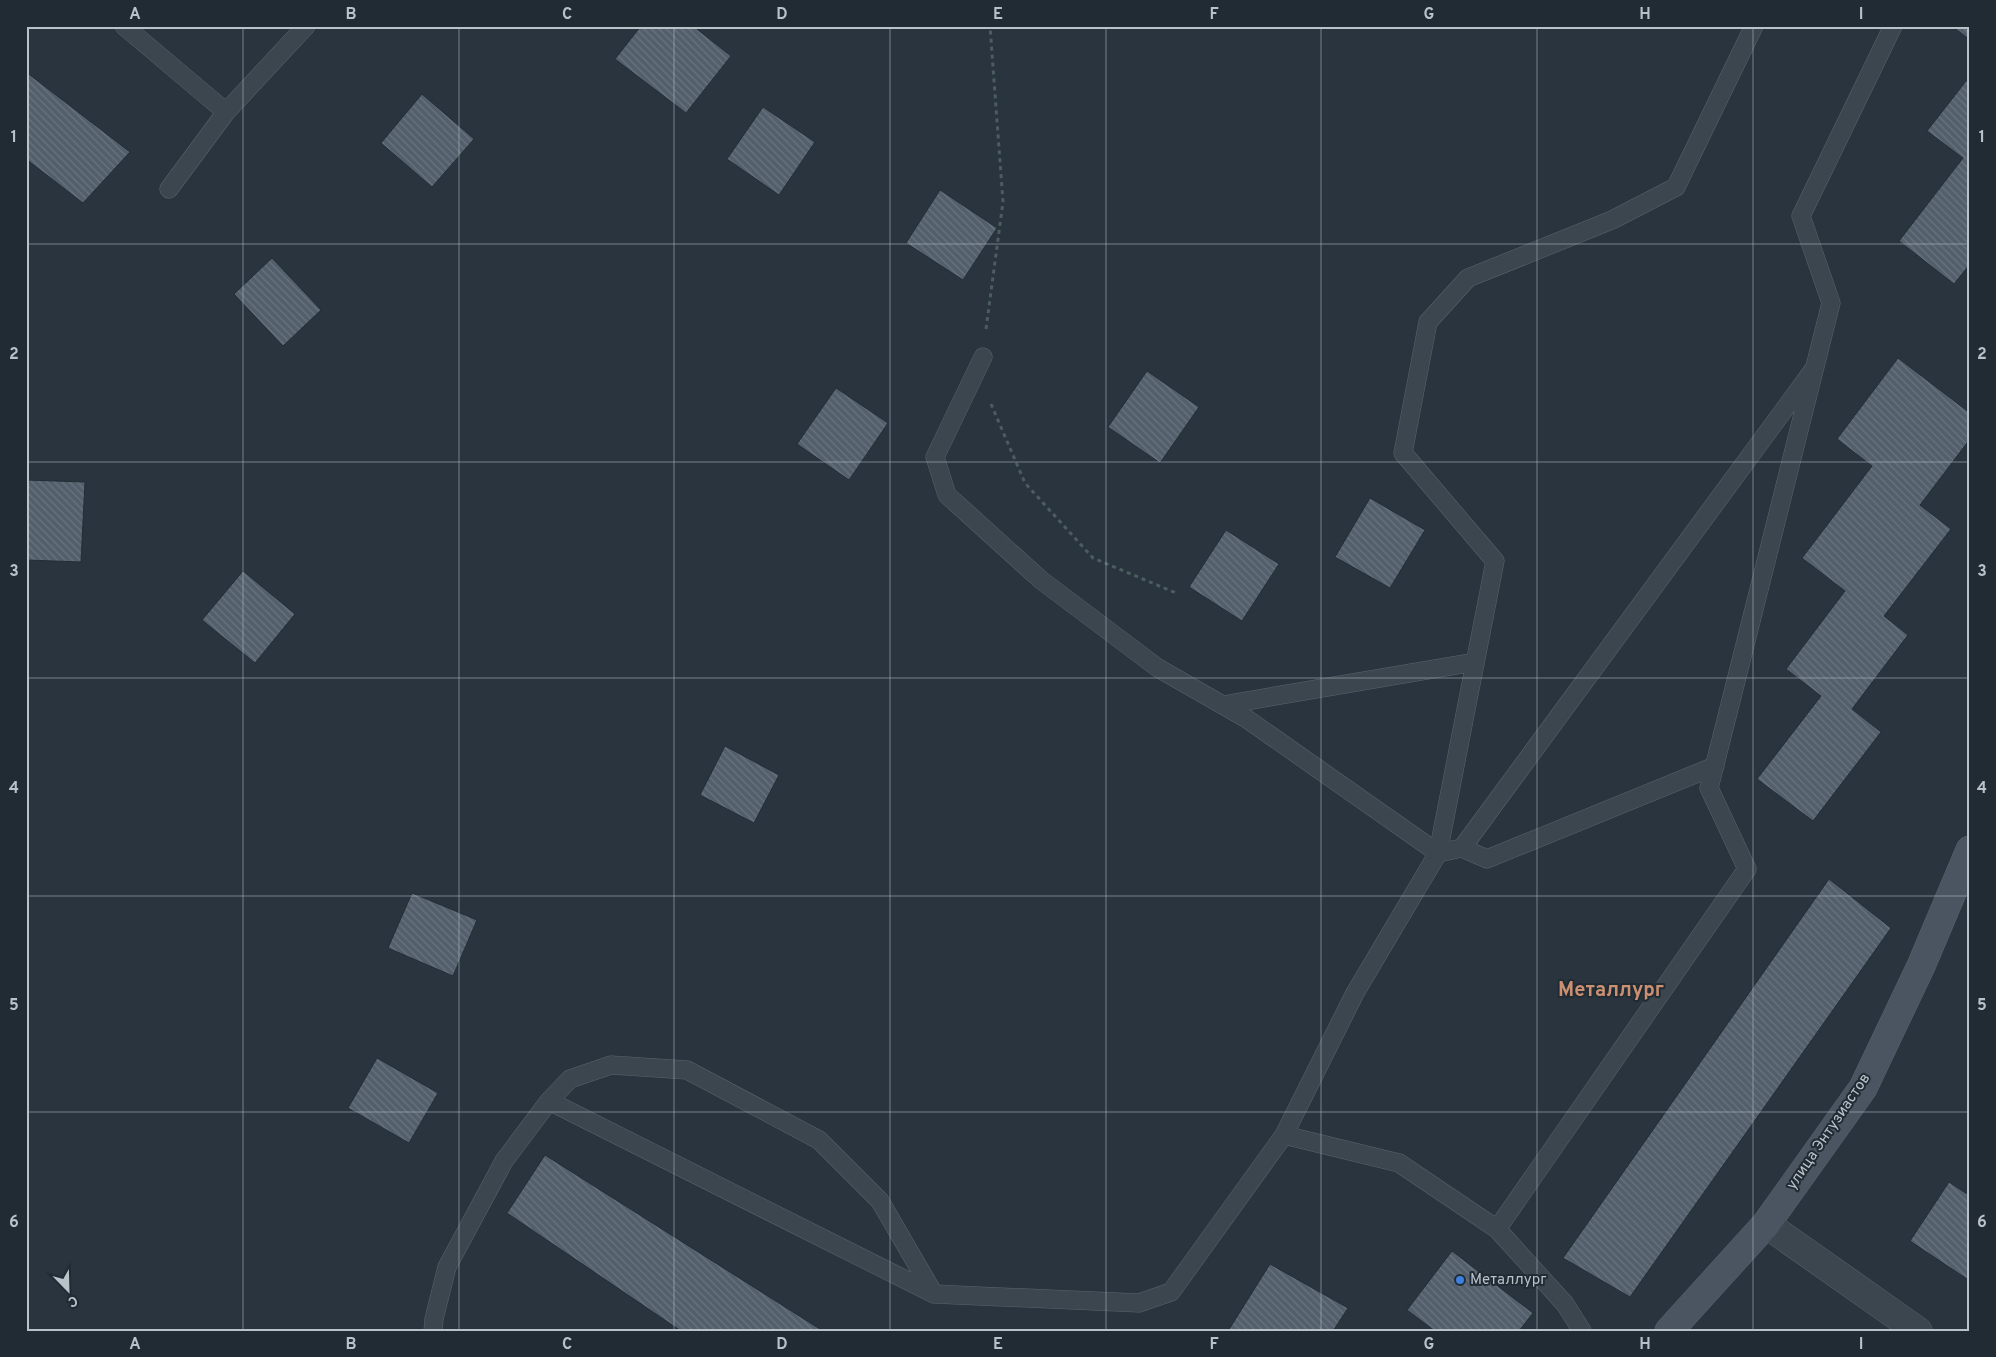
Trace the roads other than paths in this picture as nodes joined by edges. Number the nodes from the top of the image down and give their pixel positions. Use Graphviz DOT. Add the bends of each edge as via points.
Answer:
graph roads {
  1 [pos="124,26"];
  2 [pos="306,26"];
  3 [pos="1754,26"];
  4 [pos="1893,26"];
  5 [pos="226,112"];
  6 [pos="168,189"];
  7 [pos="983,357"];
  8 [pos="1814,369"];
  9 [pos="1476,662"];
  10 [pos="1222,705"];
  11 [pos="1715,766"];
  12 [pos="1462,848"];
  13 [pos="1970,850"];
  14 [pos="1438,853"];
  15 [pos="549,1102"];
  16 [pos="1284,1135"];
  17 [pos="1766,1224"];
  18 [pos="1497,1229"];
  19 [pos="934,1294"];
  20 [pos="433,1331"];
  21 [pos="1582,1331"];
  22 [pos="1669,1331"];
  23 [pos="1918,1331"];
  1 -- 5 [label="lane"];
  2 -- 5 [label="lane"];
  3 -- 9 [label="lane" via="1676,187 1612,220 1468,278 1428,322 1403,453 1495,561"];
  4 -- 8 [label="lane" via="1801,216 1831,303"];
  5 -- 6 [label="lane"];
  7 -- 10 [label="lane" via="935,458 946,495 1042,580 1158,668"];
  8 -- 11 [label="lane"];
  8 -- 12 [label="lane"];
  9 -- 10 [label="lane"];
  9 -- 14 [label="lane"];
  10 -- 14 [label="lane" via="1247,719"];
  11 -- 12 [label="lane" via="1487,860"];
  11 -- 18 [label="lane" via="1709,788 1747,869"];
  12 -- 14 [label="lane"];
  13 -- 17 [label="street, улица Энтузиастов" via="1921,966 1863,1088"];
  14 -- 16 [label="lane" via="1355,993"];
  15 -- 19 [label="lane"];
  15 -- 19 [label="lane" via="570,1079 611,1065 687,1070 819,1140 880,1201"];
  15 -- 20 [label="lane" via="504,1161 447,1267"];
  16 -- 18 [label="lane" via="1399,1163"];
  16 -- 19 [label="lane" via="1171,1292 1139,1303"];
  17 -- 22 [label="street, улица Энтузиастов"];
  17 -- 23 [label="street"];
  18 -- 21 [label="lane" via="1564,1304"];
}
